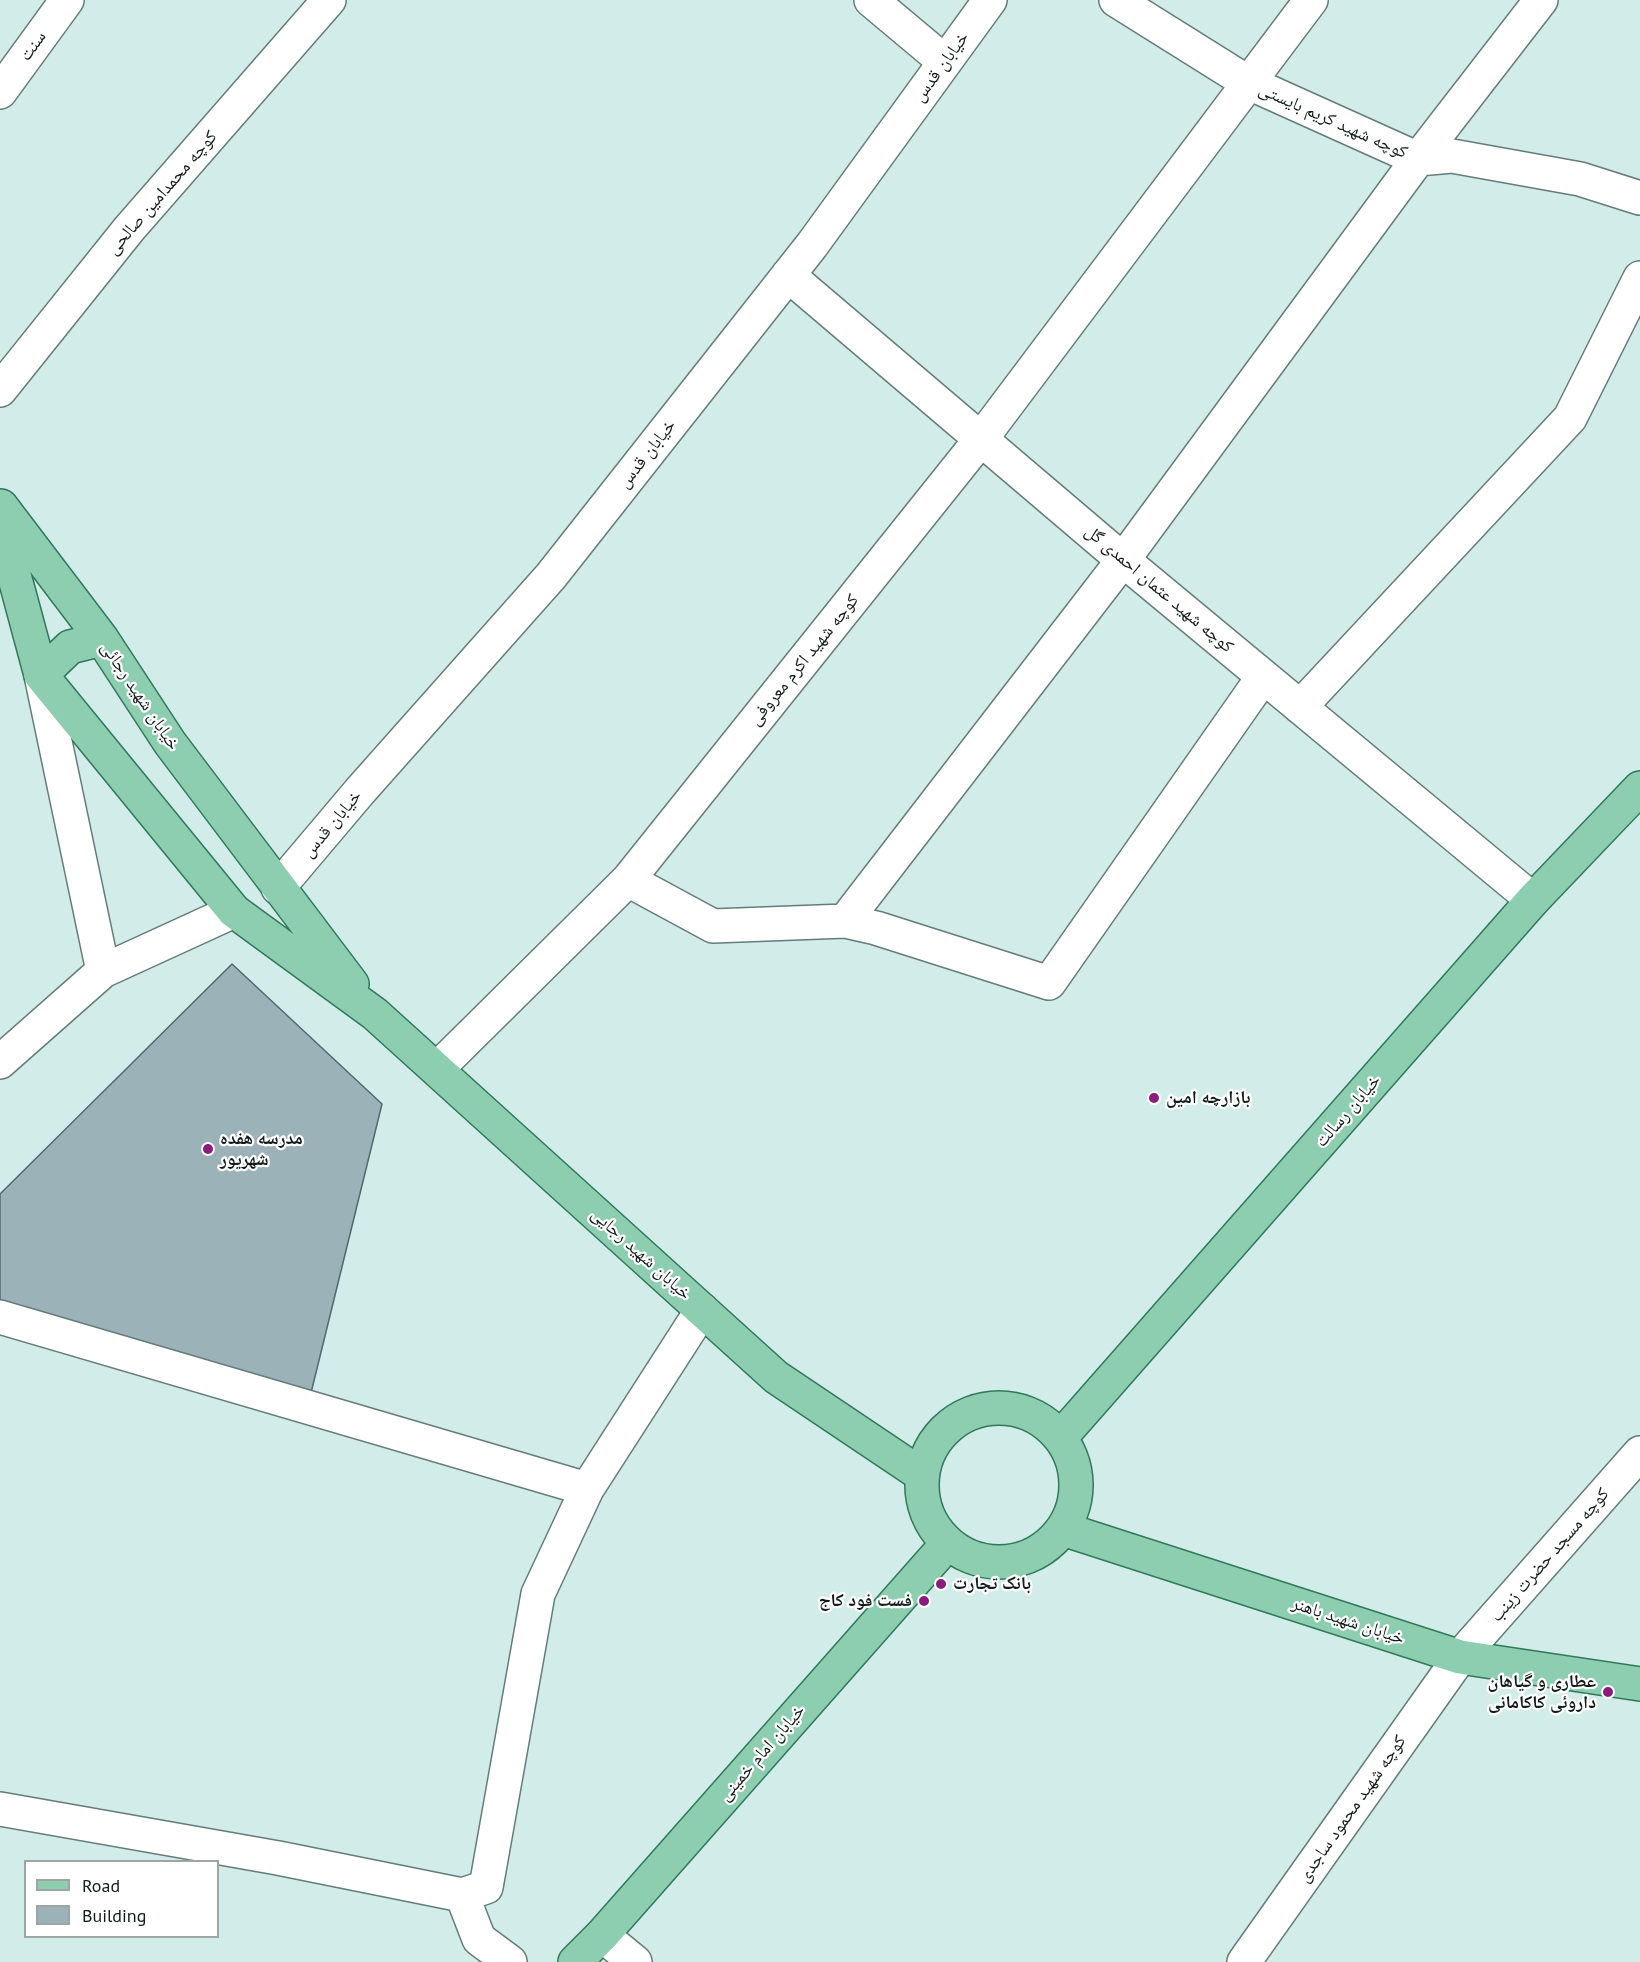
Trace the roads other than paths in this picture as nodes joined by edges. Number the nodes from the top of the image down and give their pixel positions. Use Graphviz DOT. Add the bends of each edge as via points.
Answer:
graph roads {
  1 [pos="67,0"];
  2 [pos="329,0"];
  3 [pos="871,0"];
  4 [pos="990,0"];
  5 [pos="1116,0"];
  6 [pos="1311,0"];
  7 [pos="1541,0"];
  8 [pos="945,62"];
  9 [pos="1247,82"];
  10 [pos="0,92"];
  11 [pos="1418,159"];
  12 [pos="1640,198"];
  13 [pos="788,275"];
  14 [pos="1640,278"];
  15 [pos="0,390"];
  16 [pos="981,439"];
  17 [pos="0,504"];
  18 [pos="0,523"];
  19 [pos="1123,560"];
  20 [pos="102,639"];
  21 [pos="41,675"];
  22 [pos="1263,677"];
  23 [pos="1300,707"];
  24 [pos="1640,788"];
  25 [pos="628,880"];
  26 [pos="278,888"];
  27 [pos="1533,900"];
  28 [pos="234,911"];
  29 [pos="845,921"];
  30 [pos="103,971"];
  31 [pos="375,1014"];
  32 [pos="0,1062"];
  33 [pos="436,1068"];
  34 [pos="702,1310"];
  35 [pos="0,1317"];
  36 [pos="1060,1438"];
  37 [pos="1640,1453"];
  38 [pos="922,1475"];
  39 [pos="587,1489"];
  40 [pos="1063,1529"];
  41 [pos="948,1542"];
  42 [pos="1460,1657"];
  43 [pos="1640,1684"];
  44 [pos="0,1809"];
  45 [pos="462,1895"];
  46 [pos="602,1935"];
  47 [pos="510,1962"];
  48 [pos="575,1962"];
  49 [pos="635,1962"];
  50 [pos="1244,1962"];
  1 -- 10 [label="street, سنت"];
  2 -- 15 [label="street, کوچه محمدامین صالحی" via="129,229"];
  3 -- 8 [label="street"];
  4 -- 8 [label="street, خیابان قدس"];
  5 -- 9 [label="street, کوچه شهید کریم بایستی"];
  6 -- 9 [label="street, کوچه شهید اکرم معروفی"];
  7 -- 11 [label="street"];
  8 -- 13 [label="street, خیابان قدس"];
  9 -- 11 [label="street, کوچه شهید کریم بایستی"];
  9 -- 16 [label="street, کوچه شهید اکرم معروفی"];
  11 -- 12 [label="street, کوچه شهید کریم بایستی" via="1452,156 1580,179"];
  11 -- 19 [label="street"];
  13 -- 16 [label="street, کوچه شهید عثمان احمدی گل"];
  13 -- 26 [label="street, خیابان قدس" via="550,576"];
  14 -- 23 [label="street" via="1570,418"];
  16 -- 19 [label="street, کوچه شهید عثمان احمدی گل"];
  16 -- 25 [label="street, کوچه شهید اکرم معروفی"];
  17 -- 20 [label="main road, خیابان شهید رجائی"];
  18 -- 21 [label="main road"];
  19 -- 22 [label="street, کوچه شهید عثمان احمدی گل"];
  19 -- 29 [label="street"];
  20 -- 21 [label="main road" via="70,647"];
  20 -- 26 [label="main road, خیابان شهید رجائی" via="170,743"];
  21 -- 28 [label="main road"];
  21 -- 30 [label="street"];
  22 -- 23 [label="street, کوچه شهید عثمان احمدی گل"];
  22 -- 29 [label="street" via="1049,983"];
  23 -- 27 [label="street, کوچه شهید عثمان احمدی گل"];
  24 -- 27 [label="main road, خیابان رسالت"];
  25 -- 29 [label="street" via="713,926"];
  25 -- 33 [label="street, کوچه شهید اکرم معروفی"];
  26 -- 31 [label="main road, خیابان شهید رجایی"];
  27 -- 36 [label="main road, خیابان رسالت"];
  28 -- 30 [label="street"];
  28 -- 31 [label="main road, خیابان شهید رجایی"];
  30 -- 32 [label="street"];
  31 -- 33 [label="main road, خیابان شهید رجایی"];
  33 -- 34 [label="main road, خیابان شهید رجایی"];
  34 -- 38 [label="main road, خیابان شهید رجایی" via="776,1377"];
  34 -- 39 [label="street"];
  35 -- 39 [label="street"];
  36 -- 38 [label="main road" via="1030,1413 1007,1407 985,1408 963,1415 943,1431 929,1451"];
  36 -- 40 [label="main road" via="1075,1466 1077,1489"];
  37 -- 42 [label="street, کوچه مسجد حضرت زینب"];
  38 -- 41 [label="main road" via="923,1501 932,1524"];
  39 -- 45 [label="street" via="538,1593 486,1887"];
  40 -- 41 [label="main road" via="1043,1549 1017,1560 992,1562 969,1556"];
  40 -- 42 [label="main road, خیابان شهید باهنر"];
  41 -- 46 [label="main road, خیابان امام خمینی"];
  42 -- 43 [label="main road, خیابان شهید باهنر"];
  42 -- 50 [label="street, کوچه شهید محمود ساجدی"];
  44 -- 45 [label="street"];
  45 -- 47 [label="street" via="479,1939"];
  46 -- 48 [label="main road, خیابان امام خمینی"];
  46 -- 49 [label="street"];
}
